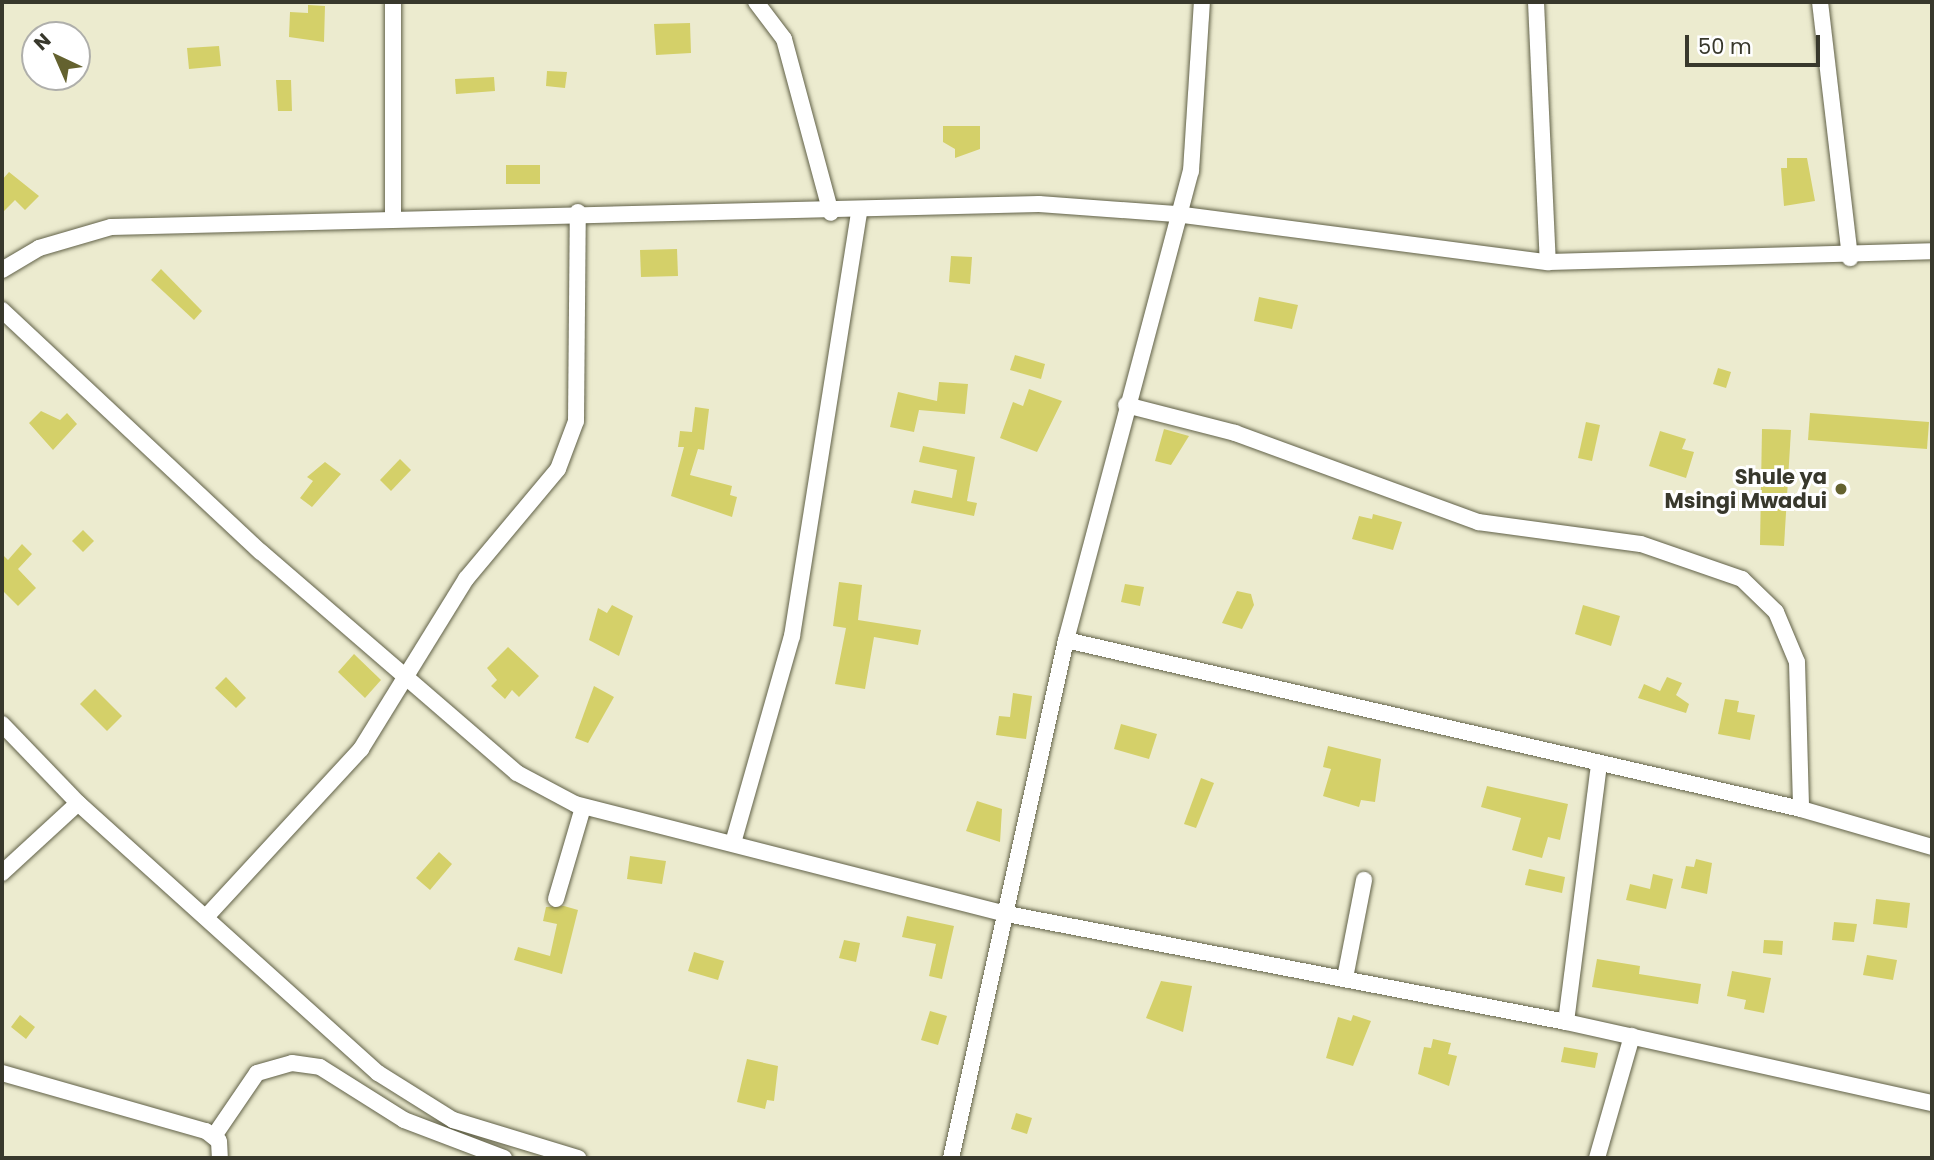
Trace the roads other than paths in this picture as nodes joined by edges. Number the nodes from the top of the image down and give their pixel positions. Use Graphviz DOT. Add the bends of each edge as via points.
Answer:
graph roads {
  1 [pos="393,2"];
  2 [pos="756,2"];
  3 [pos="1202,2"];
  4 [pos="1536,2"];
  5 [pos="1820,2"];
  6 [pos="578,212"];
  7 [pos="831,213"];
  8 [pos="859,213"];
  9 [pos="1176,214"];
  10 [pos="393,217"];
  11 [pos="1932,251"];
  12 [pos="1850,258"];
  13 [pos="1548,262"];
  14 [pos="2,270"];
  15 [pos="2,310"];
  16 [pos="1126,405"];
  17 [pos="1066,640"];
  18 [pos="406,672"];
  19 [pos="2,724"];
  20 [pos="1599,765"];
  21 [pos="78,803"];
  22 [pos="583,807"];
  23 [pos="1801,809"];
  24 [pos="733,842"];
  25 [pos="1932,847"];
  26 [pos="2,873"];
  27 [pos="1364,880"];
  28 [pos="556,899"];
  29 [pos="1007,914"];
  30 [pos="206,917"];
  31 [pos="1345,978"];
  32 [pos="1566,1022"];
  33 [pos="1632,1036"];
  34 [pos="2,1073"];
  35 [pos="1932,1102"];
  36 [pos="214,1136"];
  37 [pos="520,1151"];
  38 [pos="220,1158"];
  39 [pos="504,1158"];
  40 [pos="578,1158"];
  41 [pos="951,1158"];
  42 [pos="1597,1158"];
  1 -- 10 [label="street"];
  2 -- 7 [label="street" via="784,39"];
  3 -- 9 [label="street" via="1191,171"];
  4 -- 13 [label="street"];
  5 -- 12 [label="street"];
  6 -- 7 [label="street"];
  6 -- 10 [label="street"];
  6 -- 18 [label="street" via="579,371 570,443 551,479 466,579"];
  7 -- 8 [label="street"];
  8 -- 9 [label="street" via="1039,204"];
  8 -- 24 [label="street" via="792,636"];
  9 -- 13 [label="street"];
  9 -- 16 [label="street"];
  10 -- 14 [label="street" via="111,227 39,248"];
  11 -- 12 [label="street"];
  12 -- 13 [label="street"];
  15 -- 18 [label="street" via="261,552"];
  16 -- 17 [label="street"];
  16 -- 23 [label="street" via="1235,433 1478,522 1641,544 1742,579 1776,612 1797,662"];
  17 -- 20 [label="street"];
  17 -- 29 [label="street"];
  18 -- 22 [label="street" via="517,774"];
  18 -- 30 [label="street" via="361,749"];
  19 -- 21 [label="street"];
  20 -- 23 [label="street"];
  20 -- 32 [label="street"];
  21 -- 26 [label="street"];
  21 -- 30 [label="street"];
  22 -- 24 [label="street"];
  22 -- 28 [label="street"];
  23 -- 25 [label="street"];
  24 -- 29 [label="street"];
  27 -- 31 [label="street"];
  29 -- 31 [label="street"];
  29 -- 41 [label="street"];
  30 -- 37 [label="street" via="378,1073 453,1120"];
  31 -- 32 [label="street"];
  32 -- 33 [label="street"];
  33 -- 35 [label="street"];
  33 -- 42 [label="street"];
  34 -- 36 [label="street"];
  36 -- 38 [label="street"];
  36 -- 39 [label="street" via="257,1073 292,1063 320,1067 404,1120"];
  37 -- 40 [label="street"];
}
